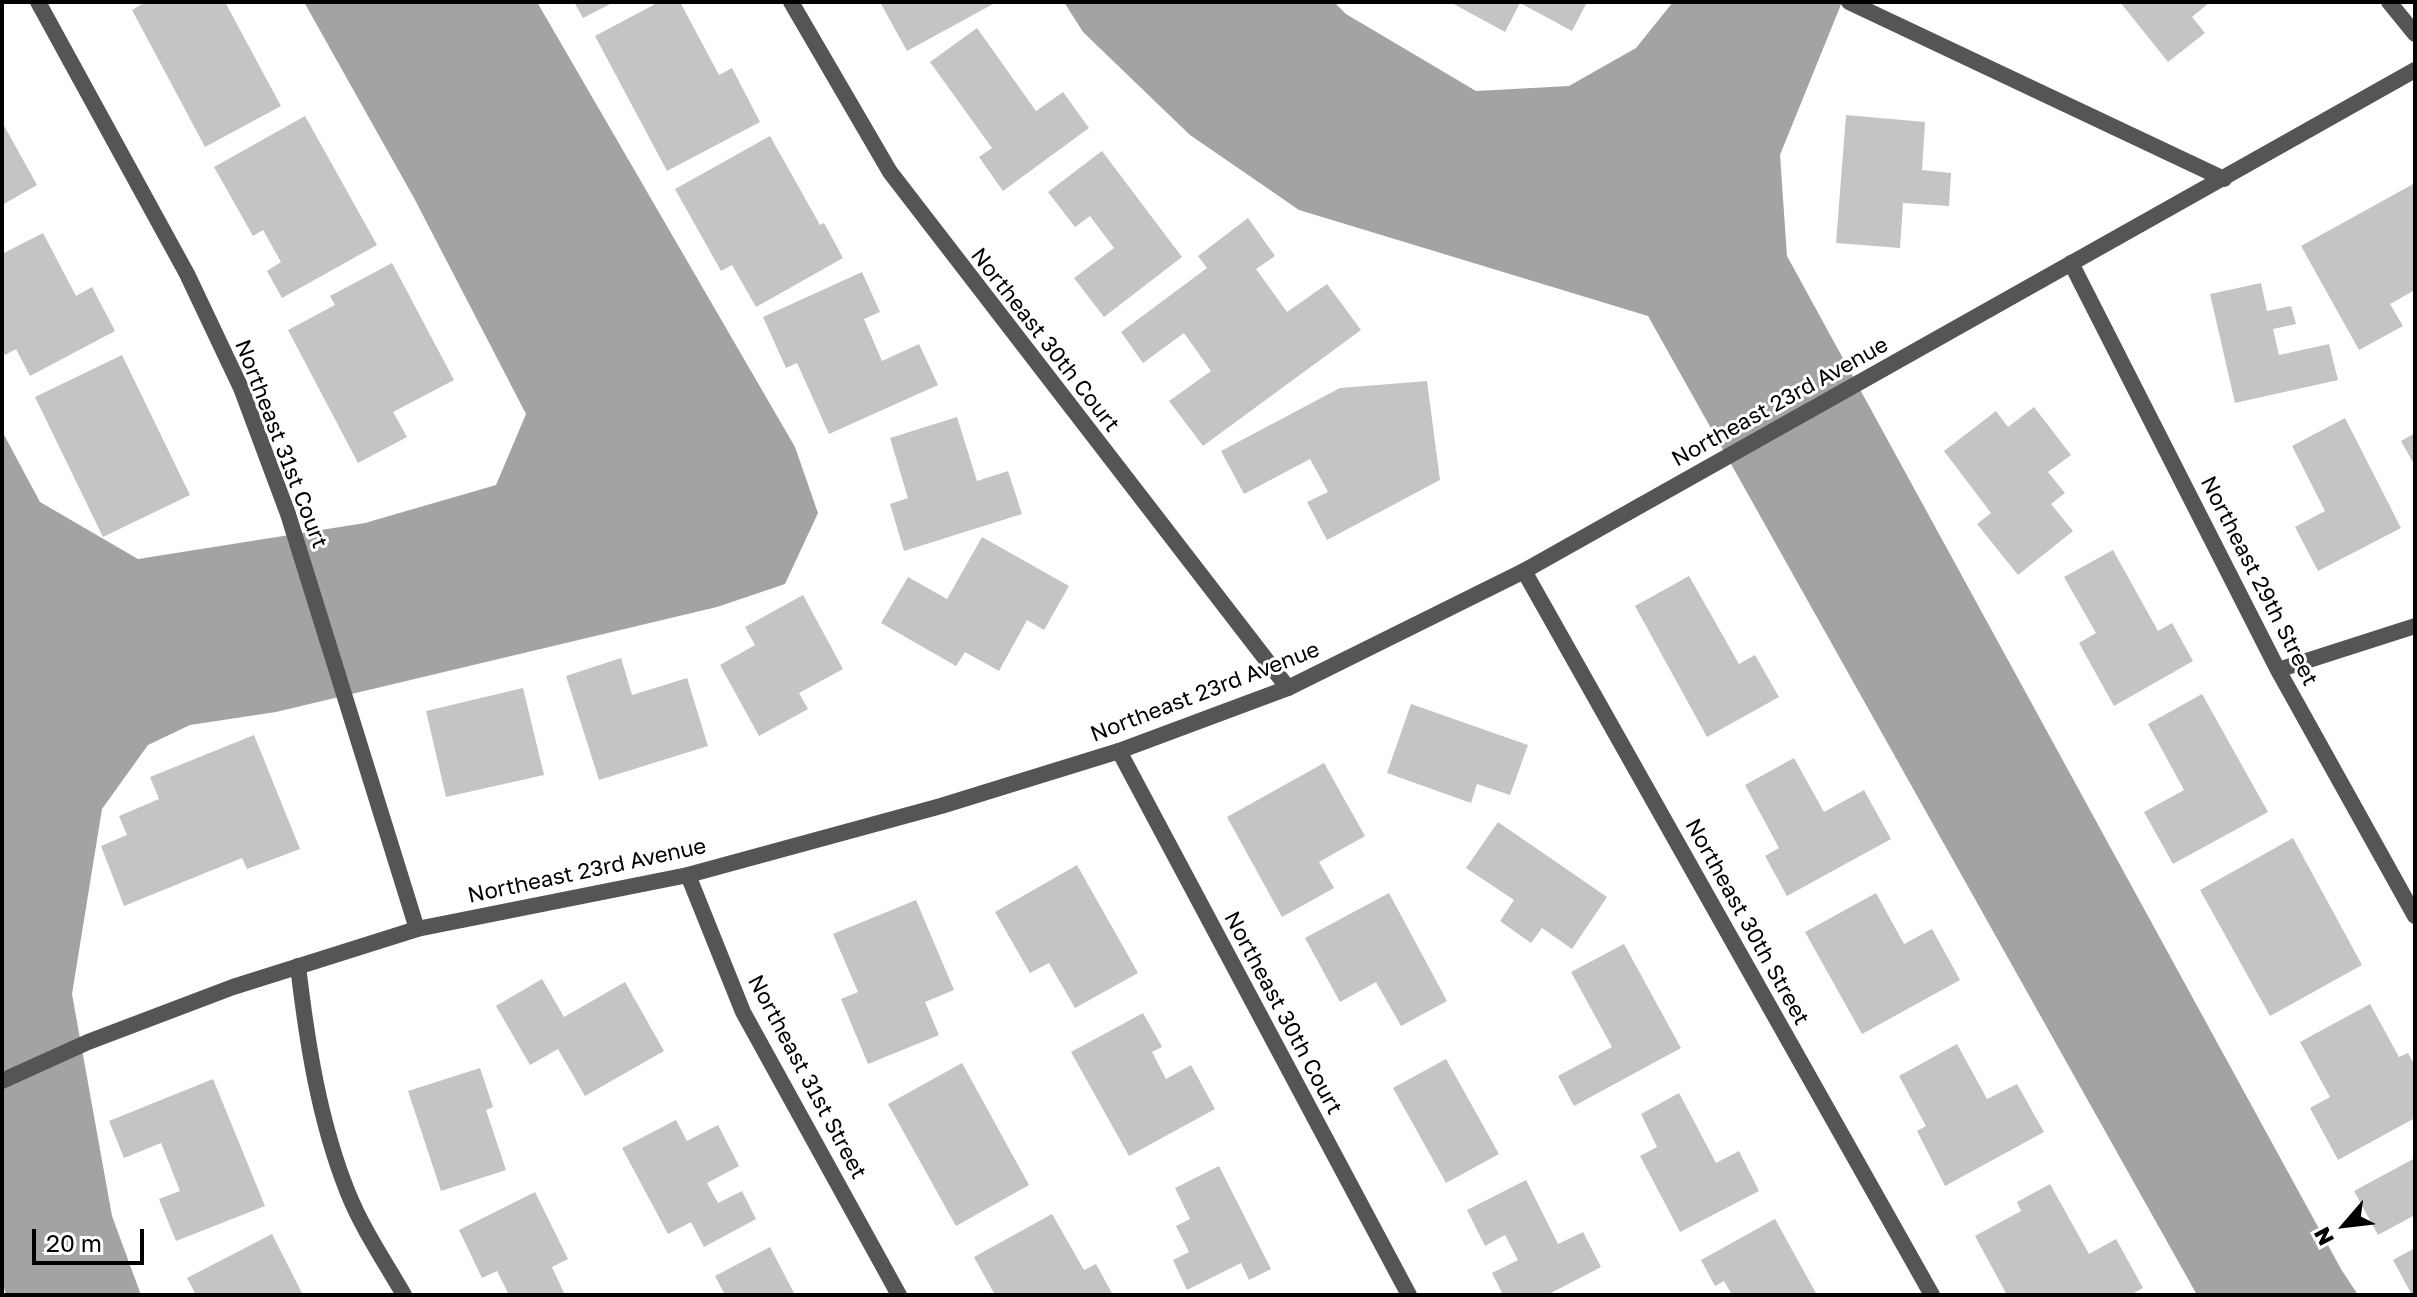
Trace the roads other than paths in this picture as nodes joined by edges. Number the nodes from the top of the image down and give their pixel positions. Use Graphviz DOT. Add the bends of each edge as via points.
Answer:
graph roads {
  1 [pos="38,2"];
  2 [pos="791,2"];
  3 [pos="1849,2"];
  4 [pos="2389,2"];
  5 [pos="2415,34"];
  6 [pos="2415,70"];
  7 [pos="2224,179"];
  8 [pos="2071,263"];
  9 [pos="1524,571"];
  10 [pos="2415,626"];
  11 [pos="2278,670"];
  12 [pos="1288,688"];
  13 [pos="1119,751"];
  14 [pos="688,875"];
  15 [pos="2415,916"];
  16 [pos="417,929"];
  17 [pos="298,966"];
  18 [pos="2,1081"];
  19 [pos="404,1295"];
  20 [pos="899,1295"];
  21 [pos="1409,1295"];
  22 [pos="1932,1295"];
  1 -- 16 [label="street, Northeast 31st Court" via="187,274 241,388 288,514"];
  2 -- 12 [label="street, Northeast 30th Court" via="890,172"];
  3 -- 7 [label="street"];
  4 -- 5 [label="street"];
  6 -- 7 [label="street, Northeast 23rd Avenue"];
  7 -- 8 [label="street, Northeast 23rd Avenue"];
  8 -- 9 [label="street, Northeast 23rd Avenue"];
  8 -- 11 [label="street, Northeast 29th Street"];
  9 -- 12 [label="street, Northeast 23rd Avenue"];
  9 -- 22 [label="street, Northeast 30th Street"];
  10 -- 11 [label="street"];
  11 -- 15 [label="street, Northeast 29th Street"];
  12 -- 13 [label="street, Northeast 23rd Avenue"];
  13 -- 14 [label="street, Northeast 23rd Avenue"];
  13 -- 21 [label="street, Northeast 30th Court"];
  14 -- 16 [label="street, Northeast 23rd Avenue"];
  14 -- 20 [label="street, Northeast 31st Street" via="743,1012"];
  16 -- 17 [label="street, Northeast 23rd Avenue"];
  17 -- 18 [label="street, Northeast 23rd Avenue" via="88,1042"];
  17 -- 19 [label="street" via="326,1128 349,1194"];
}
